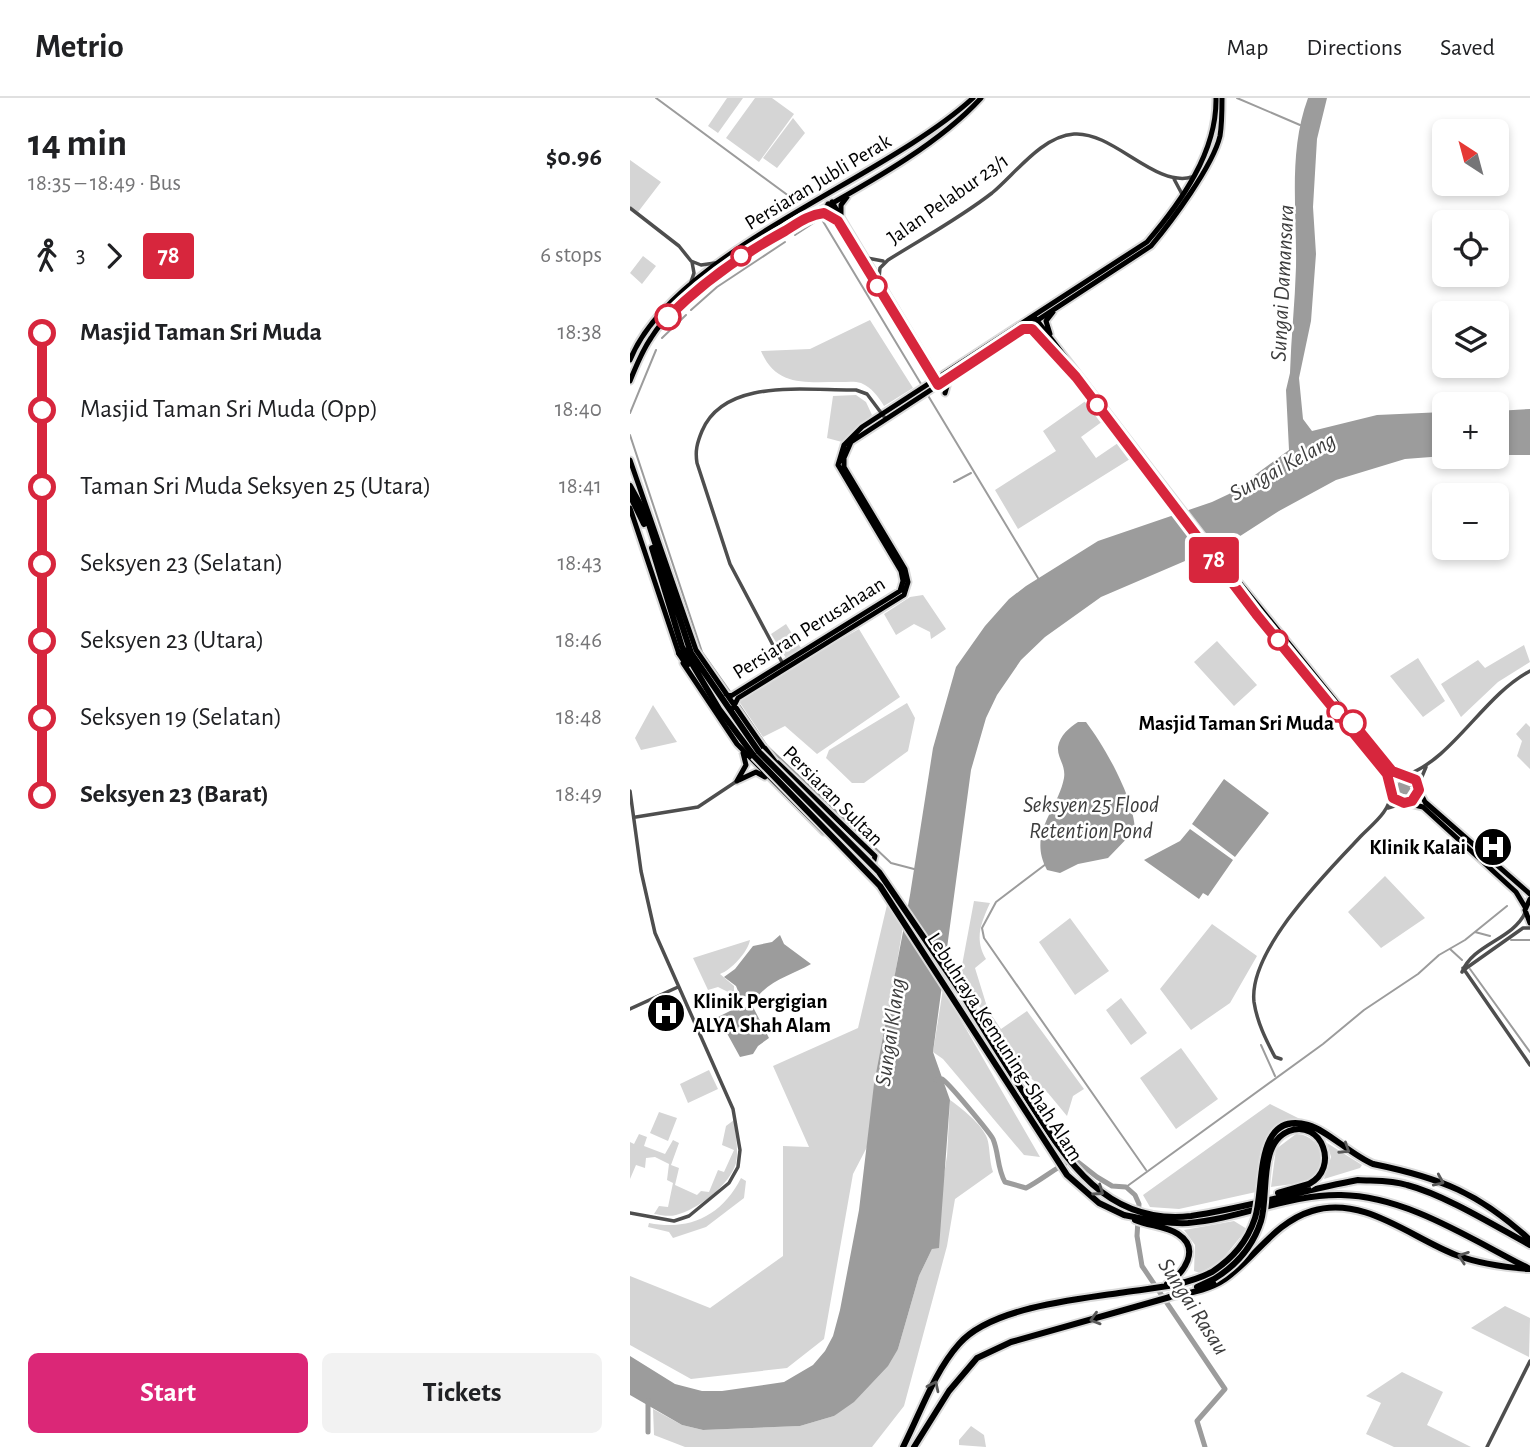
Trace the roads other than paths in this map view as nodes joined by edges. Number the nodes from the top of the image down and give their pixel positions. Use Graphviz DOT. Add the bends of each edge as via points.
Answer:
graph roads {
  1 [pos="973,98"];
  2 [pos="981,98"];
  3 [pos="1216,98"];
  4 [pos="1222,98"];
  5 [pos="1192,177"];
  6 [pos="1174,178"];
  7 [pos="858,189"];
  8 [pos="832,193"];
  9 [pos="1182,194"];
  10 [pos="818,201"];
  11 [pos="829,202"];
  12 [pos="630,208"];
  13 [pos="807,217"];
  14 [pos="840,219"];
  15 [pos="786,221"];
  16 [pos="776,227"];
  17 [pos="785,230"];
  18 [pos="866,257"];
  19 [pos="724,259"];
  20 [pos="888,260"];
  21 [pos="691,261"];
  22 [pos="879,280"];
  23 [pos="685,289"];
  24 [pos="1057,306"];
  25 [pos="1033,319"];
  26 [pos="1023,329"];
  27 [pos="1052,344"];
  28 [pos="630,360"];
  29 [pos="967,360"];
  30 [pos="927,364"];
  31 [pos="951,376"];
  32 [pos="630,381"];
  33 [pos="938,382"];
  34 [pos="925,389"];
  35 [pos="883,416"];
  36 [pos="630,460"];
  37 [pos="630,484"];
  38 [pos="642,492"];
  39 [pos="630,495"];
  40 [pos="630,508"];
  41 [pos="656,553"];
  42 [pos="1216,557"];
  43 [pos="679,653"];
  44 [pos="784,667"];
  45 [pos="1530,671"];
  46 [pos="717,684"];
  47 [pos="733,708"];
  48 [pos="719,709"];
  49 [pos="737,744"];
  50 [pos="759,752"];
  51 [pos="1430,762"];
  52 [pos="1404,775"];
  53 [pos="737,781"];
  54 [pos="773,783"];
  55 [pos="1419,788"];
  56 [pos="1391,789"];
  57 [pos="630,791"];
  58 [pos="1405,803"];
  59 [pos="1387,809"];
  60 [pos="822,816"];
  61 [pos="635,817"];
  62 [pos="1530,897"];
  63 [pos="1525,910"];
  64 [pos="1530,926"];
  65 [pos="1464,969"];
  66 [pos="678,988"];
  67 [pos="630,1009"];
  68 [pos="1281,1059"];
  69 [pos="1530,1065"];
  70 [pos="1225,1208"];
  71 [pos="630,1213"];
  72 [pos="1157,1221"];
  73 [pos="1530,1243"];
  74 [pos="1530,1269"];
  75 [pos="1213,1275"];
  76 [pos="1163,1287"];
  77 [pos="1169,1297"];
  78 [pos="1530,1361"];
  79 [pos="904,1447"];
  80 [pos="914,1447"];
  81 [pos="1488,1447"];
  1 -- 8 [label="main road, Persiaran Jubli Perak" via="925,135"];
  2 -- 7 [label="main road, Persiaran Jubli Perak" via="938,135"];
  3 -- 5 [label="main road, Persiaran Perusahaan" via="1214,134"];
  4 -- 24 [label="main road, Persiaran Perusahaan" via="1217,144 1169,225 1133,260"];
  5 -- 6 [label="street"];
  5 -- 9 [label="main road, Persiaran Perusahaan"];
  6 -- 9 [label="street"];
  6 -- 20 [label="street, Jalan Pelabur 23/1" via="1091,136 1066,136 1049,144 992,193"];
  7 -- 11 [label="main road, Persiaran Jubli Perak"];
  7 -- 14 [label="main road" via="843,200"];
  8 -- 10 [label="main road, Persiaran Jubli Perak"];
  8 -- 11 [label="main road"];
  9 -- 25 [label="main road, Persiaran Perusahaan" via="1147,242"];
  10 -- 11 [label="main road"];
  10 -- 15 [label="main road, Persiaran Jubli Perak"];
  11 -- 13 [label="main road, Persiaran Jubli Perak"];
  11 -- 14 [label="main road"];
  12 -- 21 [label="street"];
  13 -- 14 [label="main road" via="824,213"];
  13 -- 17 [label="main road, Persiaran Jubli Perak"];
  14 -- 18 [label="main road"];
  14 -- 30 [label="main road"];
  15 -- 16 [label="main road, Persiaran Jubli Perak"];
  15 -- 17 [label="main road"];
  16 -- 17 [label="main road"];
  16 -- 19 [label="main road, Persiaran Jubli Perak"];
  17 -- 32 [label="main road, Persiaran Jubli Perak" via="734,260 690,295 651,336"];
  18 -- 20 [label="street, Jalan Pelabur 23/1"];
  18 -- 22 [label="main road"];
  19 -- 21 [label="street" via="707,266"];
  19 -- 23 [label="main road, Persiaran Jubli Perak"];
  20 -- 22 [label="street, Jalan Pelabur 23/1" via="880,268"];
  21 -- 23 [label="street" via="694,273"];
  22 -- 30 [label="main road"];
  23 -- 28 [label="main road, Persiaran Jubli Perak" via="655,319"];
  24 -- 25 [label="main road, Persiaran Perusahaan"];
  24 -- 27 [label="main road" via="1046,321"];
  25 -- 26 [label="main road, Persiaran Perusahaan"];
  25 -- 27 [label="main road"];
  25 -- 29 [label="main road, Persiaran Perusahaan"];
  26 -- 27 [label="main road" via="1032,329"];
  26 -- 31 [label="main road, Persiaran Perusahaan"];
  27 -- 42 [label="main road"];
  29 -- 30 [label="main road" via="941,371"];
  29 -- 33 [label="main road, Persiaran Perusahaan"];
  30 -- 33 [label="main road"];
  30 -- 34 [label="main road" via="930,379"];
  31 -- 33 [label="main road, Persiaran Perusahaan"];
  31 -- 34 [label="main road" via="943,394"];
  33 -- 34 [label="main road, Persiaran Perusahaan"];
  34 -- 35 [label="main road, Persiaran Perusahaan"];
  35 -- 44 [label="main road, Persiaran Perusahaan" via="852,442 843,463 905,569 905,591 899,600"];
  35 -- 44 [label="street" via="862,390 755,391 724,404 706,421 698,441 697,463 730,564"];
  36 -- 38 [label="main road, Persiaran Sultan"];
  37 -- 38 [label="main road"];
  37 -- 41 [label="highway" via="646,515"];
  38 -- 46 [label="main road, Persiaran Sultan" via="696,650"];
  39 -- 41 [label="highway"];
  40 -- 43 [label="main road, Persiaran Sultan"];
  41 -- 48 [label="highway" via="682,647"];
  41 -- 50 [label="highway" via="691,653"];
  42 -- 52 [label="main road" via="1392,771"];
  42 -- 56 [label="main road" via="1387,774"];
  43 -- 48 [label="highway"];
  43 -- 49 [label="main road, Persiaran Sultan"];
  44 -- 46 [label="main road, Persiaran Perusahaan" via="731,696"];
  44 -- 47 [label="main road, Persiaran Perusahaan" via="738,698"];
  45 -- 51 [label="street" via="1508,685"];
  46 -- 47 [label="main road, Persiaran Sultan"];
  47 -- 50 [label="main road, Persiaran Sultan"];
  48 -- 50 [label="highway"];
  49 -- 53 [label="main road" via="747,760"];
  49 -- 54 [label="main road, Persiaran Sultan"];
  50 -- 54 [label="main road, Persiaran Sultan" via="875,856 873,864 863,868"];
  50 -- 60 [label="highway, Lebuhraya Kemuning-Shah Alam, bridge"];
  50 -- 60 [label="highway, bridge"];
  50 -- 72 [label="highway, Lebuhraya Kemuning-Shah Alam, bridge" via="880,886 1067,1175 1099,1203 1124,1215"];
  51 -- 52 [label="street"];
  51 -- 55 [label="street"];
  52 -- 55 [label="main road"];
  52 -- 56 [label="main road"];
  53 -- 54 [label="main road" via="756,772"];
  53 -- 61 [label="street" via="698,807"];
  55 -- 58 [label="main road" via="1412,801"];
  55 -- 62 [label="main road" via="1425,802"];
  56 -- 58 [label="main road" via="1393,798"];
  56 -- 59 [label="street"];
  57 -- 61 [label="street"];
  58 -- 59 [label="street"];
  58 -- 63 [label="main road" via="1423,807 1516,892"];
  59 -- 68 [label="street" via="1316,883 1266,955 1254,1000 1265,1037 1275,1057"];
  60 -- 72 [label="highway, Lebuhraya Kemuning-Shah Alam, one-way, bridge" via="869,861 899,899 1079,1175 1120,1204"];
  61 -- 66 [label="street" via="650,914"];
  62 -- 63 [label="main road"];
  63 -- 64 [label="main road"];
  63 -- 65 [label="street" via="1518,924 1474,955"];
  64 -- 65 [label="street"];
  65 -- 69 [label="street"];
  66 -- 67 [label="street"];
  66 -- 71 [label="street" via="733,1109 738,1167 721,1192 689,1216 674,1221"];
  70 -- 72 [label="highway, Lebuhraya Kemuning-Shah Alam"];
  70 -- 73 [label="highway, Lebuhraya Kemuning-Shah Alam" via="1358,1180 1384,1181 1417,1189"];
  70 -- 75 [label="highway, bridge" via="1309,1184 1321,1175 1326,1150 1304,1130 1289,1131 1275,1142 1271,1151 1262,1215 1251,1244 1230,1268"];
  72 -- 74 [label="highway, Lebuhraya Kemuning-Shah Alam" via="1203,1221 1308,1198 1357,1196 1410,1211"];
  72 -- 76 [label="highway" via="1180,1235 1189,1249 1184,1270"];
  75 -- 73 [label="highway, one-way, bridge" via="1250,1231 1269,1139 1280,1129 1306,1124 1373,1164 1432,1177 1465,1193 1498,1211"];
  74 -- 77 [label="highway, one-way" via="1486,1265 1452,1254 1374,1216 1327,1207 1286,1224 1218,1284"];
  75 -- 76 [label="highway"];
  75 -- 77 [label="highway"];
  79 -- 76 [label="highway, one-way" via="942,1369 973,1331 1012,1315"];
  77 -- 80 [label="highway, one-way" via="1011,1342 977,1358 949,1391"];
  78 -- 81 [label="street"];
}
